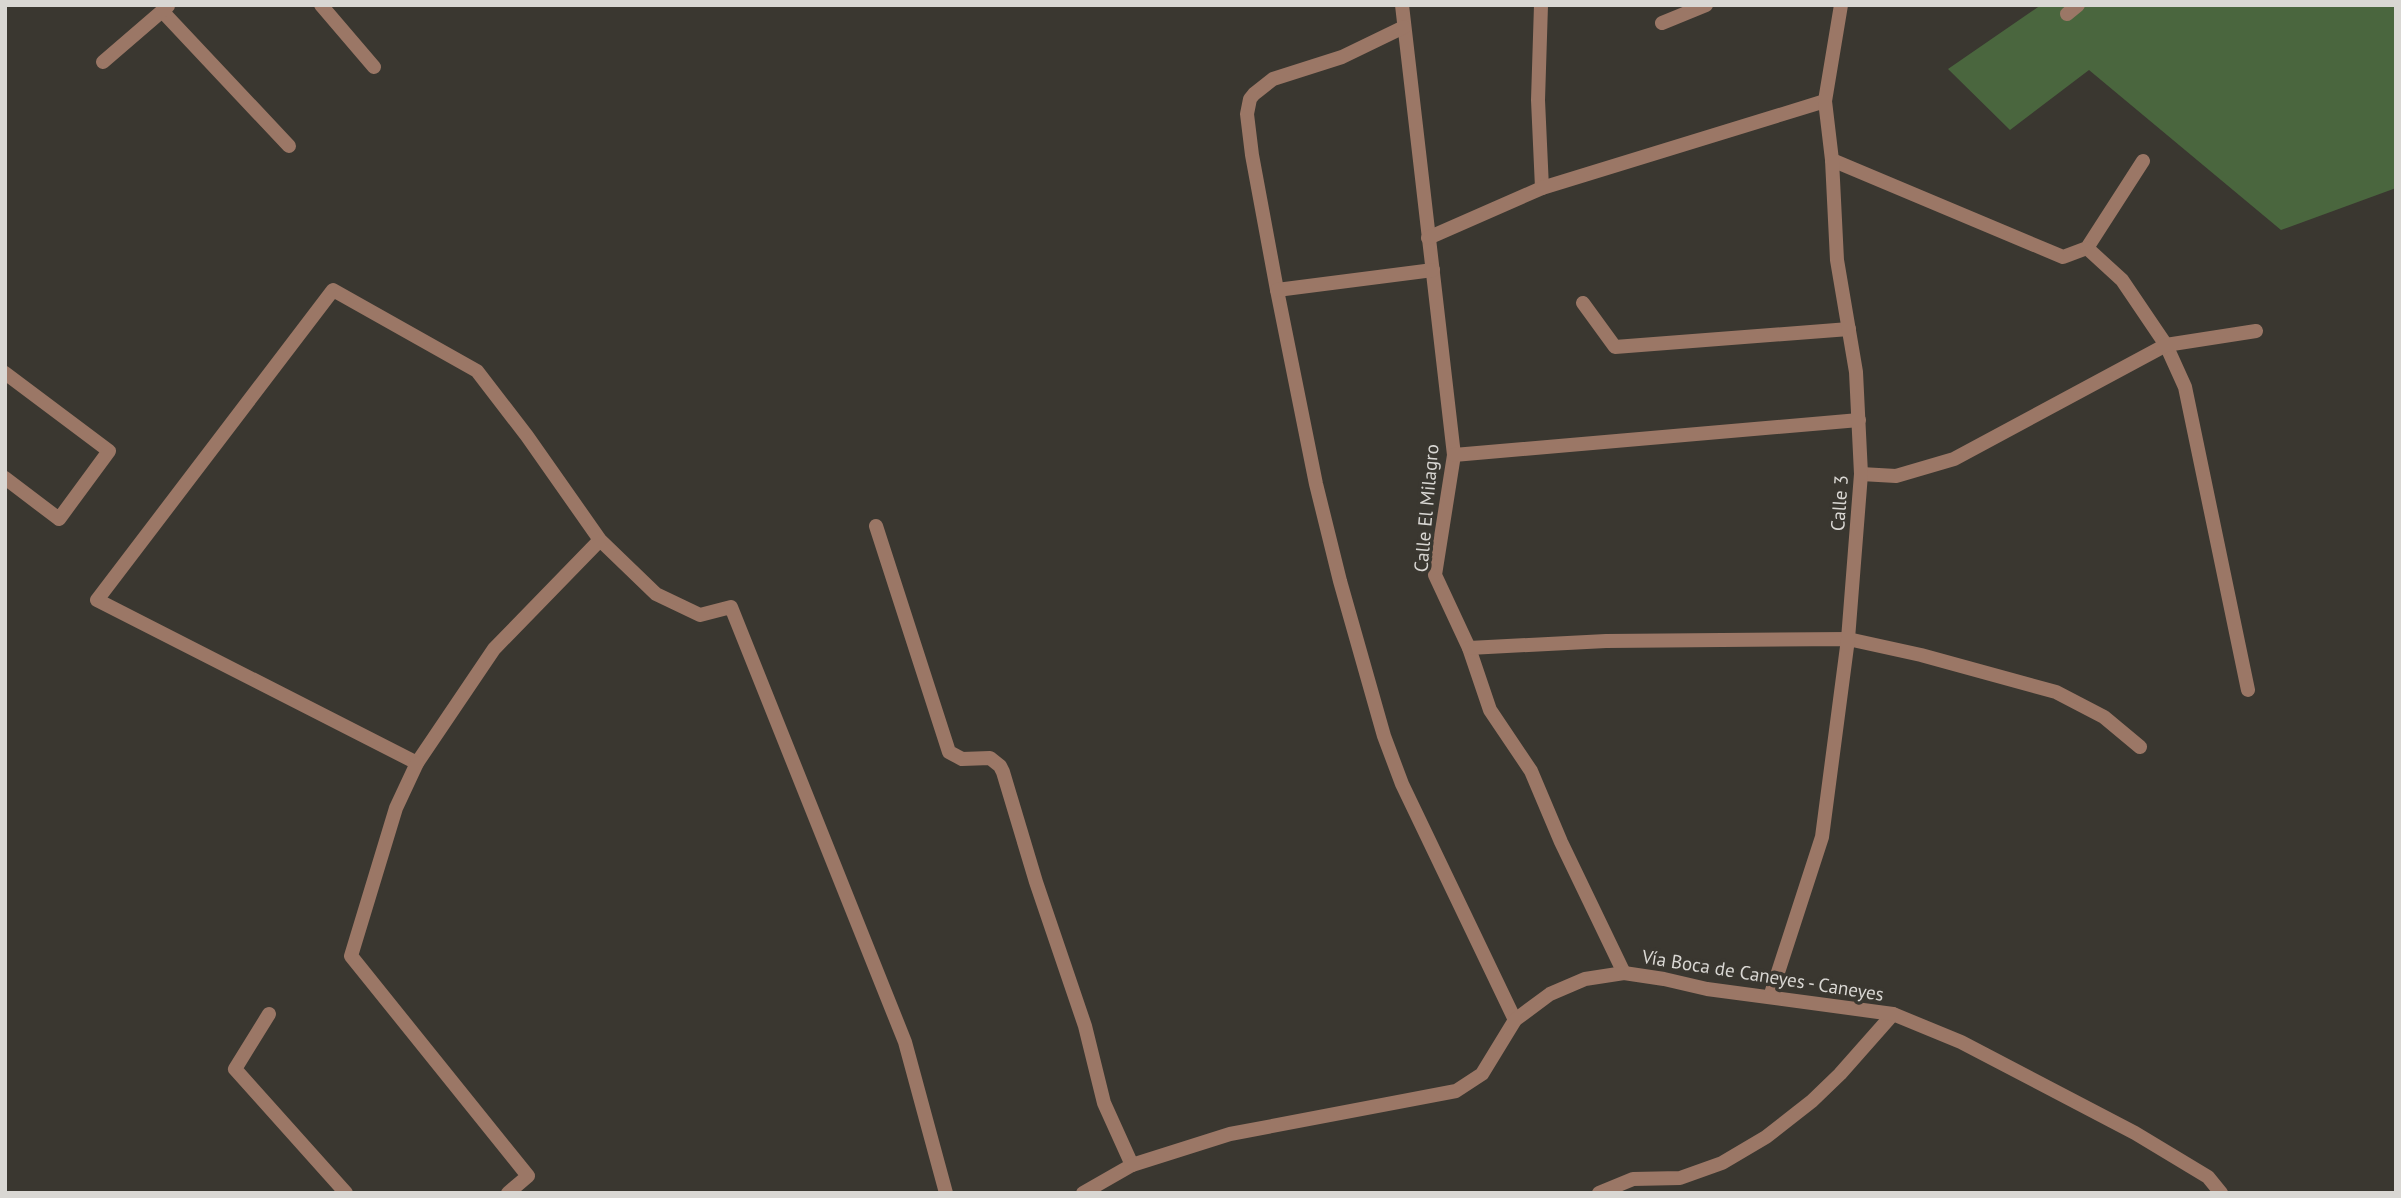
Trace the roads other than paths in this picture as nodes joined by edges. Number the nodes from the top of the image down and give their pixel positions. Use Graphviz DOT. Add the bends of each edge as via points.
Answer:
graph roads {
  1 [pos="321,5"];
  2 [pos="1402,5"];
  3 [pos="1541,5"];
  4 [pos="1706,5"];
  5 [pos="1841,5"];
  6 [pos="165,8"];
  7 [pos="1662,23"];
  8 [pos="1404,27"];
  9 [pos="103,62"];
  10 [pos="374,67"];
  11 [pos="1825,101"];
  12 [pos="289,146"];
  13 [pos="1832,160"];
  14 [pos="2143,161"];
  15 [pos="1542,188"];
  16 [pos="1428,238"];
  17 [pos="2087,248"];
  18 [pos="1433,270"];
  19 [pos="1277,290"];
  20 [pos="1583,303"];
  21 [pos="1849,329"];
  22 [pos="2256,331"];
  23 [pos="2166,345"];
  24 [pos="5,373"];
  25 [pos="1859,420"];
  26 [pos="1454,455"];
  27 [pos="1861,474"];
  28 [pos="5,478"];
  29 [pos="876,526"];
  30 [pos="600,540"];
  31 [pos="1848,639"];
  32 [pos="1469,648"];
  33 [pos="2248,690"];
  34 [pos="2140,747"];
  35 [pos="417,763"];
  36 [pos="1624,973"];
  37 [pos="1770,997"];
  38 [pos="269,1014"];
  39 [pos="1893,1014"];
  40 [pos="1515,1020"];
  41 [pos="1132,1165"];
  42 [pos="346,1193"];
  43 [pos="508,1193"];
  44 [pos="946,1193"];
  45 [pos="1083,1193"];
  46 [pos="1598,1193"];
  47 [pos="2221,1193"];
  1 -- 10 [label="street"];
  2 -- 8 [label="street, Calle El Milagro"];
  3 -- 15 [label="street" via="1538,100"];
  4 -- 7 [label="street"];
  5 -- 11 [label="street, Calle 3"];
  6 -- 9 [label="street"];
  6 -- 12 [label="street"];
  8 -- 16 [label="street, Calle El Milagro"];
  8 -- 19 [label="street" via="1342,57 1273,79 1250,99 1247,114 1252,155"];
  11 -- 13 [label="street, Calle 3"];
  11 -- 15 [label="street"];
  13 -- 17 [label="street" via="2063,257"];
  13 -- 21 [label="street, Calle 3" via="1837,260"];
  14 -- 17 [label="street"];
  15 -- 16 [label="street"];
  16 -- 18 [label="street, Calle El Milagro"];
  17 -- 23 [label="street" via="2122,280"];
  18 -- 19 [label="street"];
  18 -- 26 [label="street, Calle El Milagro"];
  19 -- 40 [label="street" via="1316,484 1384,736 1402,784"];
  20 -- 21 [label="street" via="1615,347"];
  21 -- 25 [label="street, Calle 3"];
  22 -- 23 [label="street"];
  23 -- 27 [label="street" via="1954,459 1896,476"];
  23 -- 33 [label="street" via="2185,387"];
  24 -- 28 [label="street" via="109,451 59,519"];
  25 -- 26 [label="street"];
  25 -- 27 [label="street, Calle 3"];
  26 -- 32 [label="street, Calle El Milagro" via="1435,575"];
  27 -- 31 [label="street, Calle 3"];
  29 -- 41 [label="street" via="949,752 962,759 990,758 1003,772 1035,882 1086,1026 1104,1103"];
  30 -- 35 [label="street" via="494,649"];
  30 -- 35 [label="street" via="477,370 333,290 97,600"];
  30 -- 44 [label="street" via="656,594 700,615 731,607 905,1042"];
  31 -- 32 [label="street" via="1606,640"];
  31 -- 34 [label="street" via="2056,692 2104,717"];
  31 -- 37 [label="street, Calle 3" via="1822,837"];
  32 -- 36 [label="street, Calle El Milagro" via="1490,710 1531,771"];
  35 -- 43 [label="street" via="396,808 351,956 528,1176"];
  36 -- 37 [label="street, Vía Boca de Caneyes - Caneyes"];
  36 -- 40 [label="street, Vía Boca de Caneyes - Caneyes" via="1585,979 1550,994"];
  37 -- 39 [label="street, Vía Boca de Caneyes - Caneyes"];
  38 -- 42 [label="street" via="235,1069"];
  39 -- 46 [label="street" via="1840,1074 1766,1137 1722,1163 1680,1178 1633,1179"];
  39 -- 47 [label="street, Vía Boca de Caneyes - Caneyes" via="1961,1042 2135,1133 2208,1177"];
  40 -- 41 [label="street, Vía Boca de Caneyes - Caneyes" via="1482,1074 1456,1091 1230,1134"];
  41 -- 45 [label="street, Vía Boca de Caneyes - Caneyes"];
}
